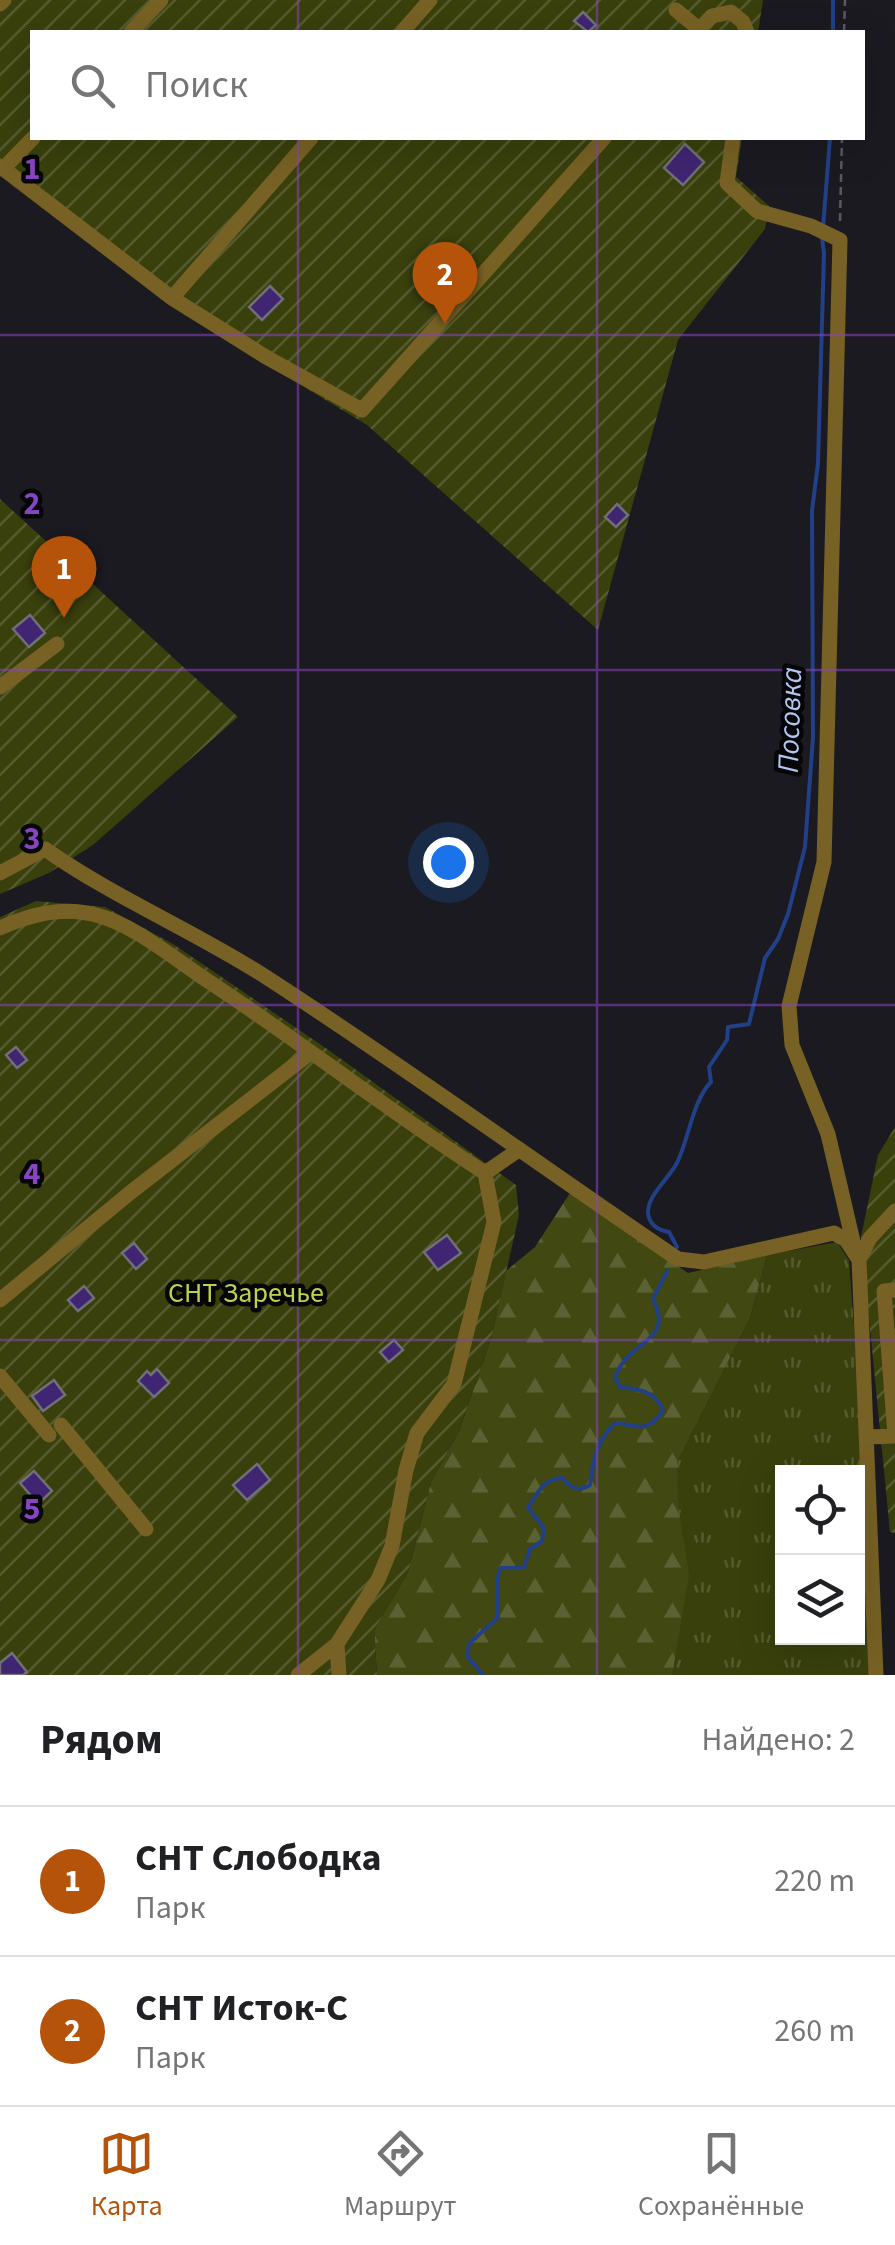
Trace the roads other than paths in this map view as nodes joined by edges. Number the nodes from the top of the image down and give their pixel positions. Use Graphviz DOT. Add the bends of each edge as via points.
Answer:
graph roads {
  1 [pos="161,0"];
  2 [pos="430,0"];
  3 [pos="676,10"];
  4 [pos="133,30"];
  5 [pos="404,30"];
  6 [pos="698,30"];
  7 [pos="700,30"];
  8 [pos="746,30"];
  9 [pos="30,140"];
  10 [pos="309,140"];
  11 [pos="602,140"];
  12 [pos="734,140"];
  13 [pos="2,167"];
  14 [pos="172,298"];
  15 [pos="57,644"];
  16 [pos="0,687"];
  17 [pos="0,873"];
  18 [pos="0,928"];
  19 [pos="310,1053"];
  20 [pos="517,1150"];
  21 [pos="485,1173"];
  22 [pos="895,1212"];
  23 [pos="857,1255"];
  24 [pos="895,1290"];
  25 [pos="0,1300"];
  26 [pos="0,1376"];
  27 [pos="868,1437"];
  28 [pos="146,1529"];
  29 [pos="337,1644"];
  30 [pos="298,1675"];
  31 [pos="339,1675"];
  32 [pos="876,1675"];
  1 -- 4 [label="street"];
  2 -- 5 [label="street"];
  3 -- 6 [label="street"];
  7 -- 8 [label="street" via="712,16 731,12"];
  9 -- 13 [label="street"];
  10 -- 14 [label="street"];
  11 -- 14 [label="street" via="362,410"];
  12 -- 23 [label="street" via="726,183 756,211 836,238 824,862 789,1006 792,1046 828,1134"];
  13 -- 14 [label="street"];
  15 -- 16 [label="street"];
  17 -- 20 [label="street" via="45,849 268,979"];
  18 -- 19 [label="street" via="36,913 100,916 163,950"];
  19 -- 21 [label="street"];
  19 -- 25 [label="street"];
  20 -- 21 [label="street"];
  20 -- 23 [label="street" via="678,1259 704,1262 834,1234"];
  21 -- 29 [label="street" via="494,1222 454,1384 417,1434 392,1546"];
  22 -- 23 [label="street"];
  23 -- 27 [label="street"];
  24 -- 27 [label="street" via="884,1291 895,1436"];
  26 -- 28 [label="street"];
  27 -- 32 [label="street"];
  29 -- 30 [label="street"];
  29 -- 31 [label="street"];
}
